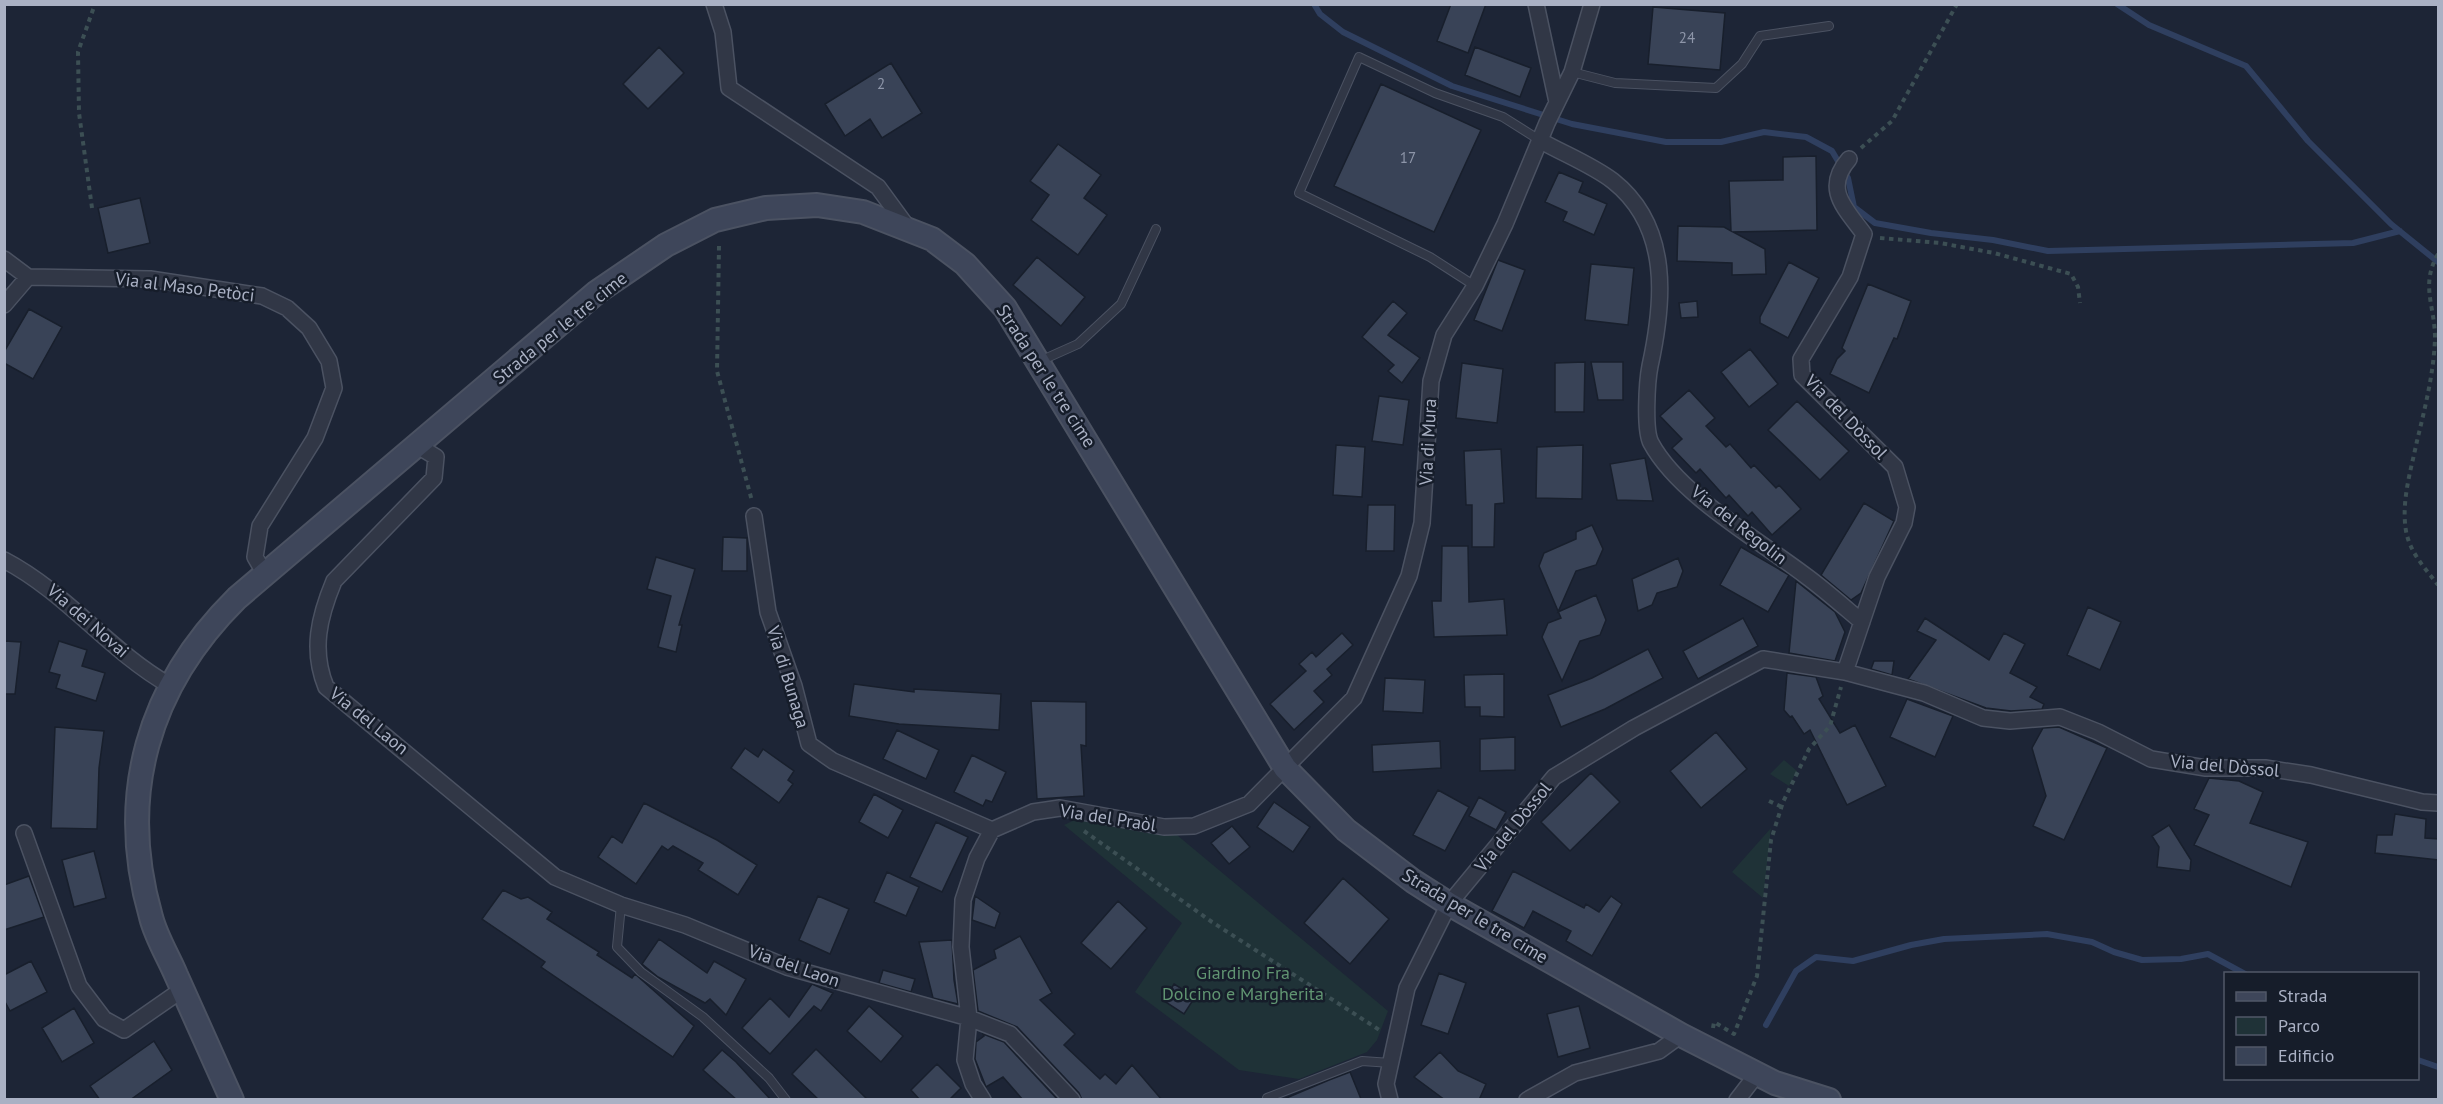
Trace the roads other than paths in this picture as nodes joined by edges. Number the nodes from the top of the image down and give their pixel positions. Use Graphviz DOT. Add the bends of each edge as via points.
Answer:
graph roads {
  1 [pos="714,4"];
  2 [pos="1536,4"];
  3 [pos="1592,4"];
  4 [pos="1829,26"];
  5 [pos="1572,72"];
  6 [pos="1557,102"];
  7 [pos="1541,141"];
  8 [pos="1849,159"];
  9 [pos="909,229"];
  10 [pos="1156,229"];
  11 [pos="4,259"];
  12 [pos="28,277"];
  13 [pos="1475,286"];
  14 [pos="4,305"];
  15 [pos="1039,362"];
  16 [pos="418,446"];
  17 [pos="754,516"];
  18 [pos="4,560"];
  19 [pos="265,574"];
  20 [pos="1862,622"];
  21 [pos="1845,672"];
  22 [pos="169,685"];
  23 [pos="1285,768"];
  24 [pos="2439,803"];
  25 [pos="992,830"];
  26 [pos="24,833"];
  27 [pos="1449,904"];
  28 [pos="621,905"];
  29 [pos="183,989"];
  30 [pos="969,1018"];
  31 [pos="1681,1035"];
  32 [pos="1392,1058"];
  33 [pos="1757,1074"];
  34 [pos="1266,1098"];
  35 [pos="232,1100"];
  36 [pos="786,1100"];
  37 [pos="983,1100"];
  38 [pos="1072,1100"];
  39 [pos="1390,1100"];
  40 [pos="1527,1100"];
  41 [pos="1737,1100"];
  42 [pos="1829,1100"];
  1 -- 9 [label="street" via="723,32 729,88 878,187"];
  2 -- 6 [label="street"];
  3 -- 5 [label="street, Via di Mura"];
  4 -- 5 [label="lane" via="1760,36 1742,64 1716,88 1615,83"];
  5 -- 6 [label="street, Via di Mura"];
  6 -- 7 [label="street, Via di Mura"];
  7 -- 13 [label="street, Via di Mura"];
  7 -- 13 [label="lane" via="1503,117 1435,93 1359,57 1299,193 1430,257"];
  7 -- 20 [label="street, Via del Regolin" via="1613,181 1642,213 1656,244 1659,325 1646,385 1650,441 1672,470 1713,509 1805,575"];
  8 -- 20 [label="street, Via del Dòssol" via="1838,172 1837,197 1864,234 1850,277 1801,360 1802,375 1894,467 1907,507 1904,523 1877,577"];
  9 -- 15 [label="main road, Strada per le tre cime" via="932,239 965,264 1005,308"];
  9 -- 16 [label="main road, Strada per le tre cime" via="863,212 817,205 766,208 716,219 666,245 597,292"];
  10 -- 15 [label="lane" via="1121,304 1078,344"];
  11 -- 12 [label="street"];
  12 -- 14 [label="street"];
  12 -- 19 [label="street, Via al Maso Petòci" via="150,279 262,296 287,308 309,328 329,361 334,388 315,438 260,526 255,556"];
  13 -- 23 [label="street, Via di Mura" via="1444,335 1431,381 1422,523 1409,576 1354,698"];
  15 -- 23 [label="main road, Strada per le tre cime"];
  16 -- 19 [label="main road, Strada per le tre cime"];
  16 -- 28 [label="street, Via del Laon" via="436,457 434,478 334,581 325,602 317,653 326,687 555,877"];
  17 -- 25 [label="street, Via di Bunaga" via="768,612 809,744 833,761"];
  18 -- 22 [label="street, Via dei Novai" via="48,586 147,673"];
  19 -- 22 [label="main road, Strada per le tre cime" via="209,625"];
  20 -- 21 [label="street, Via del Dòssol"];
  21 -- 24 [label="street, Via del Dòssol" via="1924,693 1983,718 2010,721 2060,717 2151,759 2206,768 2265,768 2300,773"];
  21 -- 27 [label="street, Via del Dòssol" via="1763,659 1634,728 1554,777"];
  22 -- 29 [label="main road, Strada per le tre cime" via="155,716 143,762 137,804 137,847 151,918"];
  23 -- 25 [label="street, Via del Praòl" via="1249,804 1194,826 1164,827 1060,808 1033,812"];
  23 -- 27 [label="main road, Strada per le tre cime" via="1346,830"];
  25 -- 30 [label="street" via="977,858 963,900 961,947"];
  26 -- 29 [label="street" via="79,986 104,1019 124,1030"];
  27 -- 31 [label="main road, Strada per le tre cime"];
  27 -- 32 [label="street, Via del Dòssol" via="1407,988"];
  28 -- 30 [label="street, Via del Laon" via="787,967"];
  28 -- 36 [label="lane" via="617,946 641,972 703,1017 769,1078"];
  29 -- 35 [label="main road, Strada per le tre cime"];
  30 -- 37 [label="street" via="965,1060"];
  30 -- 38 [label="street" via="1010,1034"];
  31 -- 33 [label="main road, Strada per le tre cime"];
  31 -- 40 [label="street" via="1659,1050 1575,1073"];
  32 -- 34 [label="lane" via="1362,1061"];
  32 -- 39 [label="street, Via del Dòssol" via="1386,1084"];
  33 -- 41 [label="street"];
  33 -- 42 [label="main road, Strada per le tre cime"];
}
